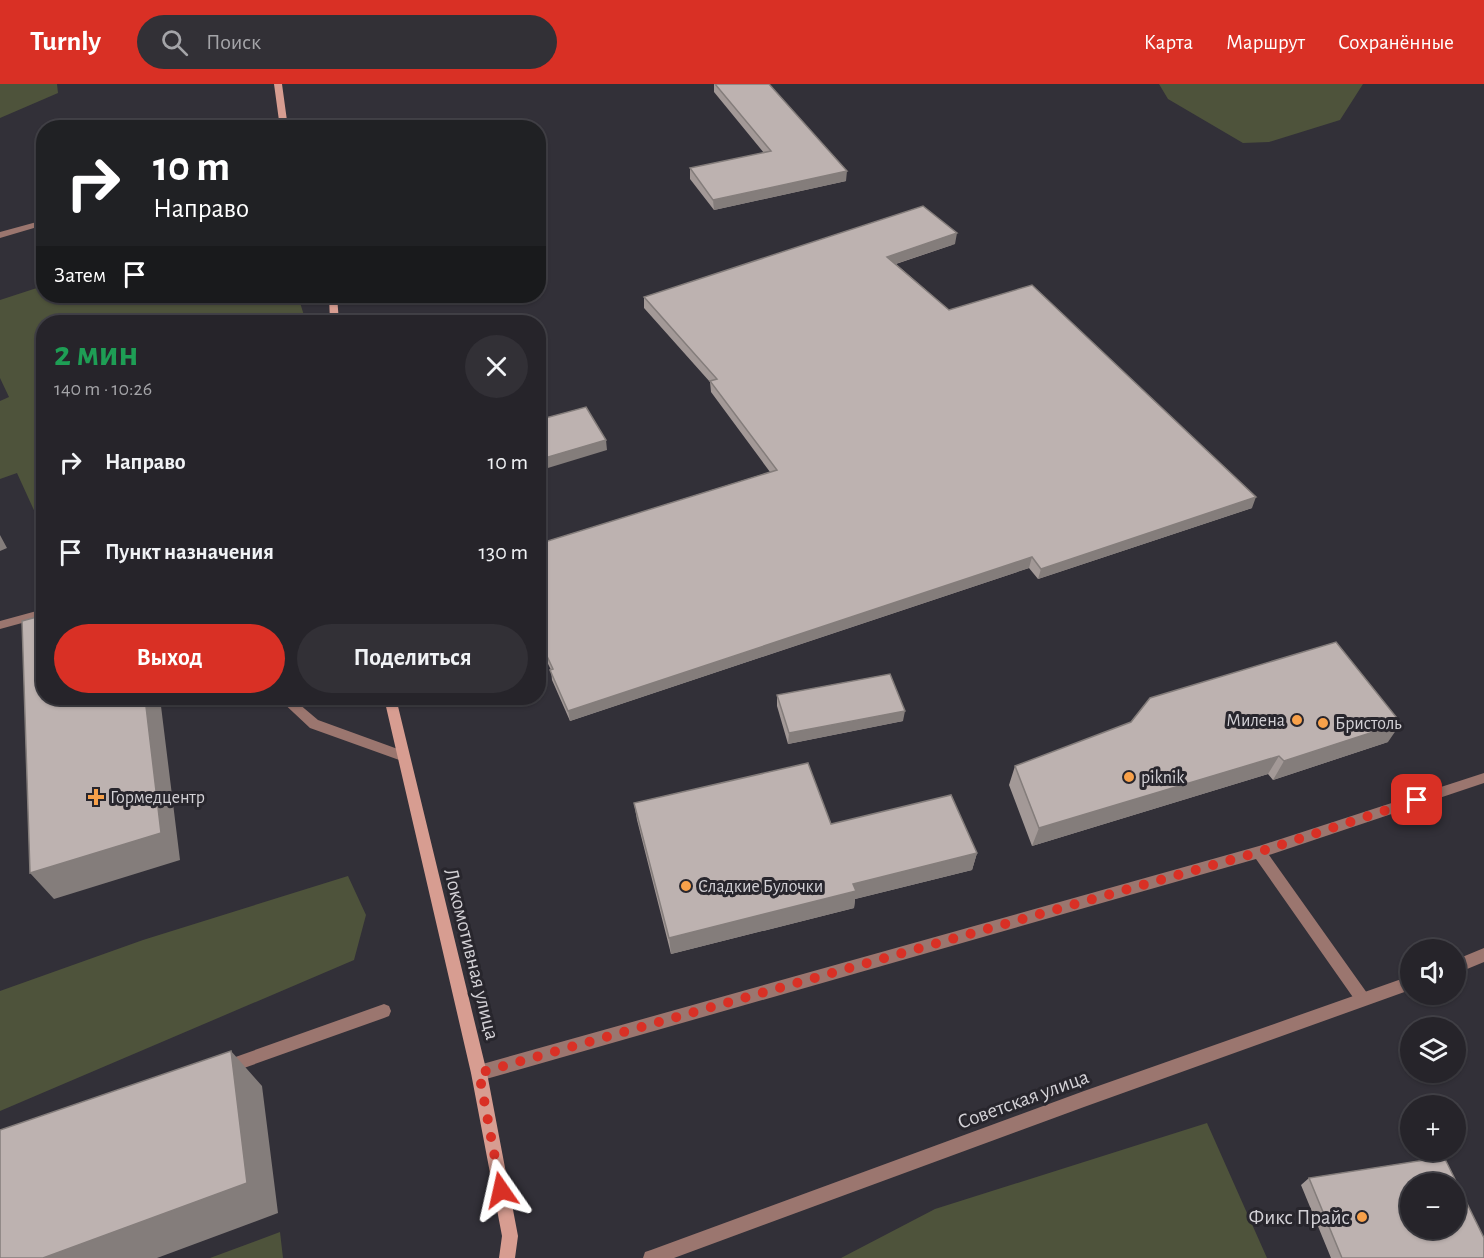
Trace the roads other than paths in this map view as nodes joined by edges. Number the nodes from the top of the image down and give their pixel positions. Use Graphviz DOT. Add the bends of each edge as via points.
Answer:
graph roads {
  1 [pos="278,84"];
  2 [pos="283,120"];
  3 [pos="36,224"];
  4 [pos="0,235"];
  5 [pos="36,615"];
  6 [pos="0,625"];
  7 [pos="292,705"];
  8 [pos="391,705"];
  9 [pos="402,756"];
  10 [pos="1484,778"];
  11 [pos="1259,852"];
  12 [pos="1484,955"];
  13 [pos="1466,962"];
  14 [pos="1400,986"];
  15 [pos="1362,998"];
  16 [pos="384,1011"];
  17 [pos="214,1072"];
  18 [pos="479,1073"];
  19 [pos="507,1258"];
  20 [pos="651,1258"];
  1 -- 2 [label="street"];
  3 -- 4 [label="street"];
  5 -- 6 [label="street"];
  7 -- 9 [label="street" via="314,724"];
  8 -- 9 [label="street, Локомотивная улица"];
  9 -- 18 [label="street, Локомотивная улица"];
  10 -- 11 [label="street"];
  11 -- 15 [label="street"];
  11 -- 18 [label="street"];
  12 -- 13 [label="street"];
  14 -- 15 [label="street, Советская улица"];
  15 -- 20 [label="street, Советская улица"];
  16 -- 17 [label="street"];
  18 -- 19 [label="street, Локомотивная улица" via="510,1236"];
}
